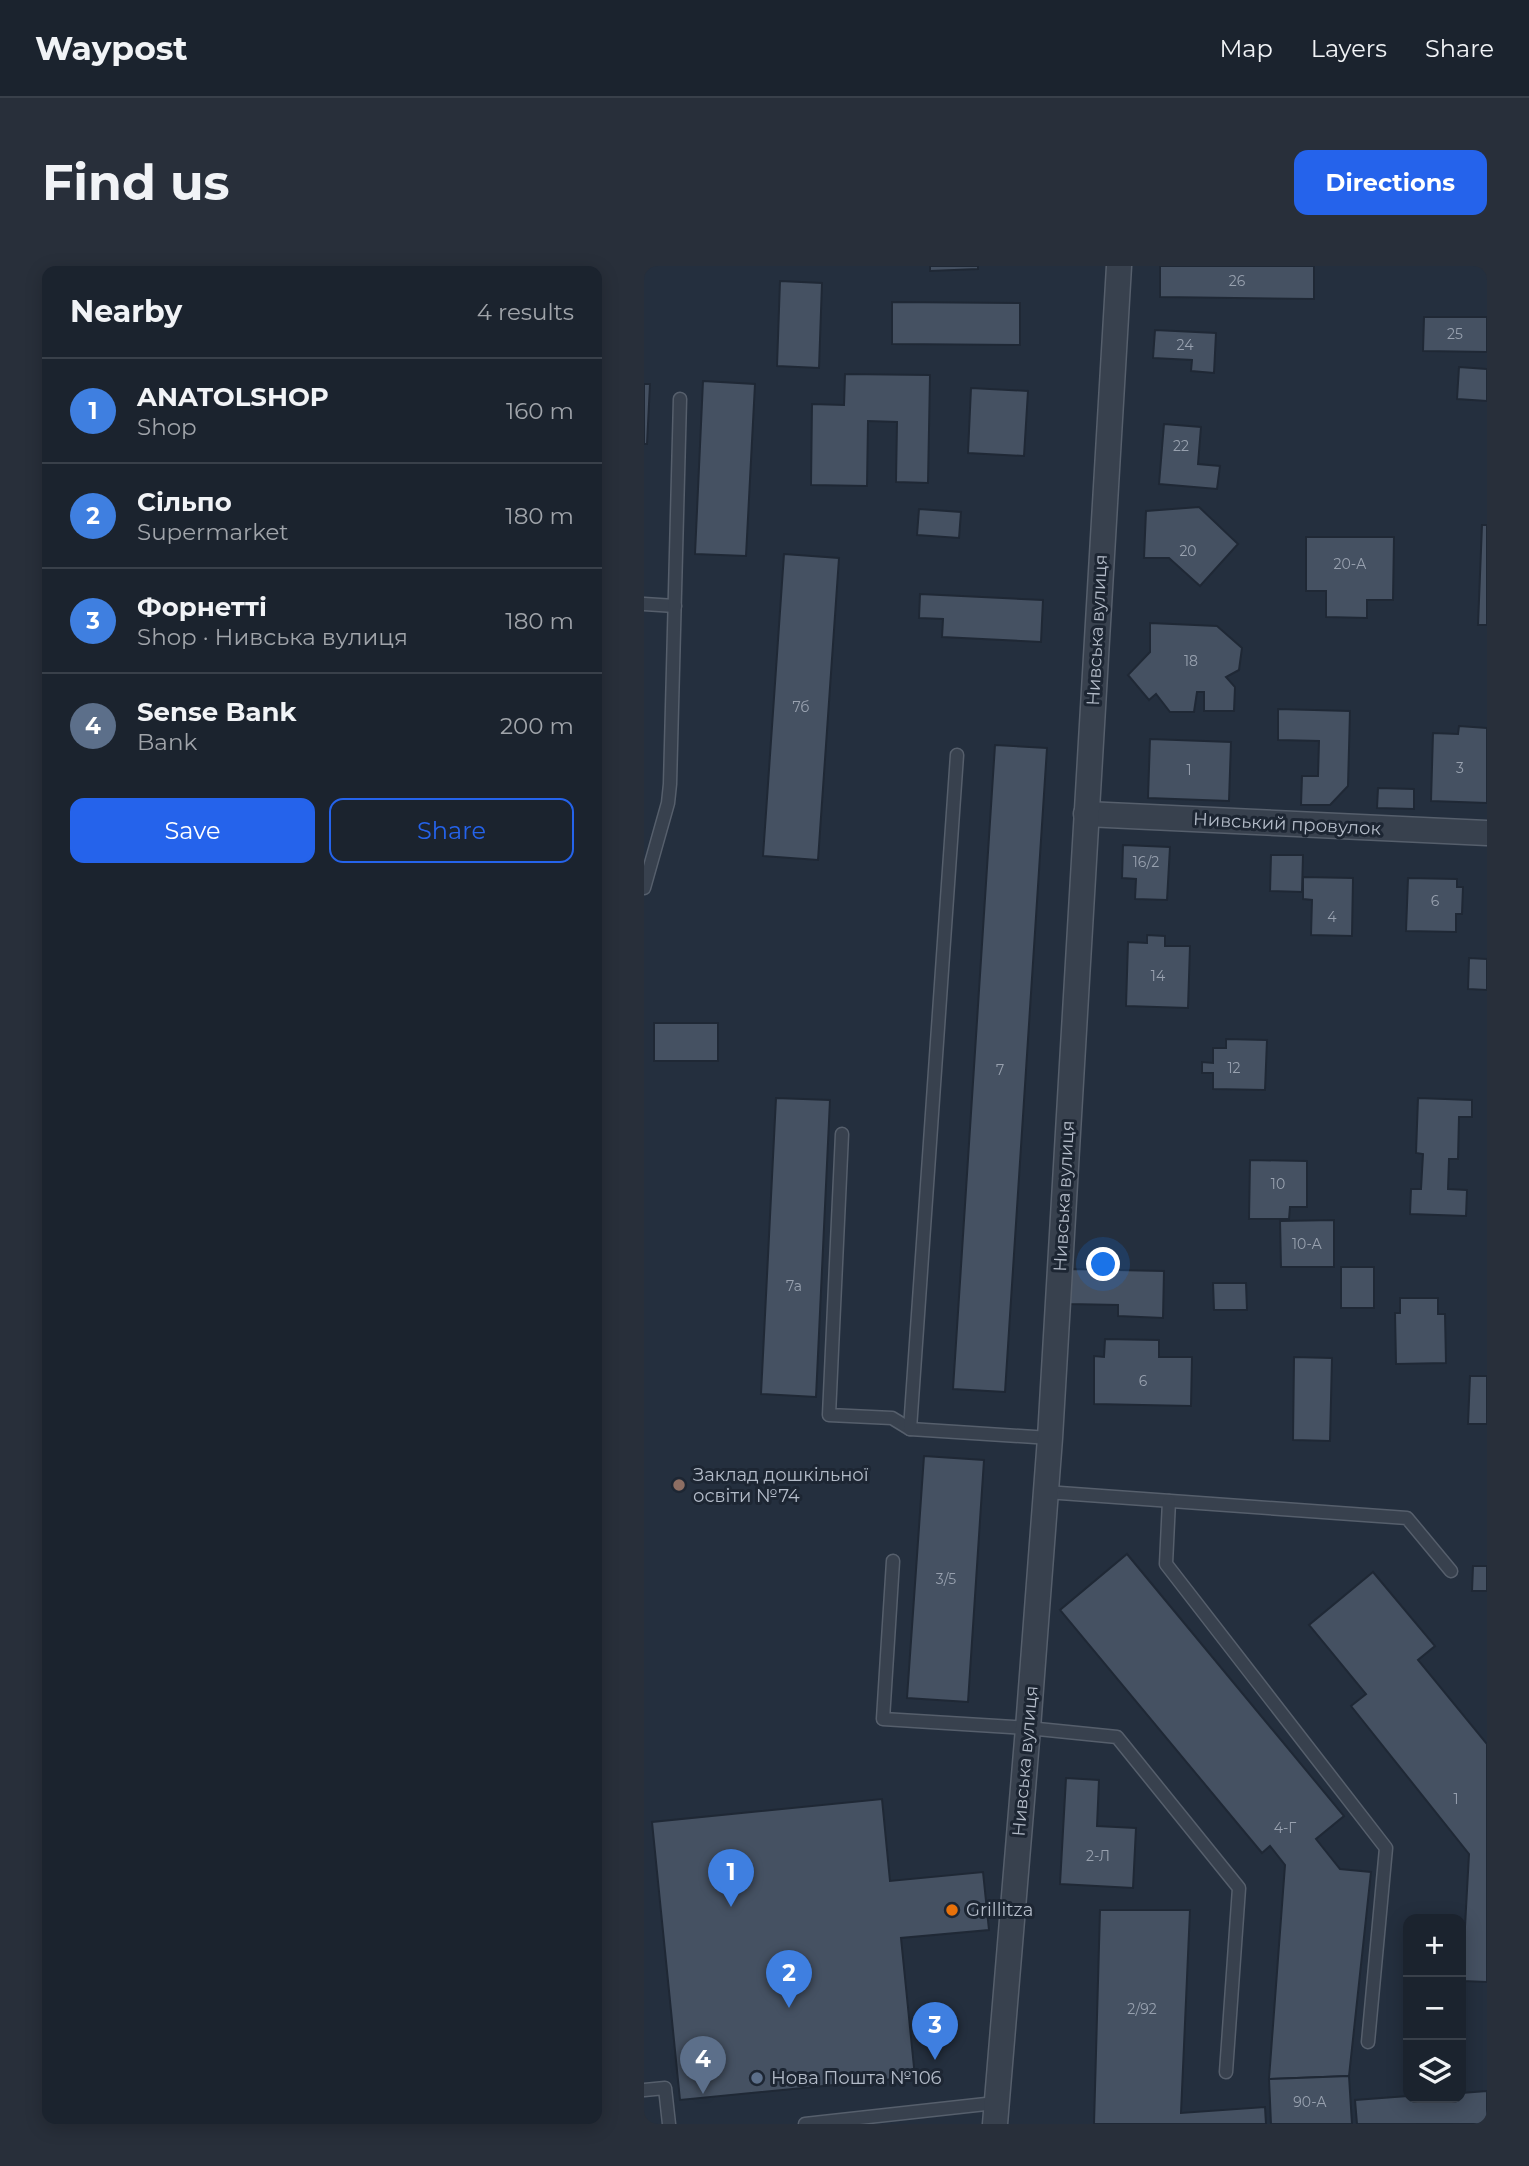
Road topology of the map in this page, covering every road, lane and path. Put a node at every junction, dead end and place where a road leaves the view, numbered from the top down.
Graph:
1 (1119, 266) edge
2 (680, 399) dead end
3 (644, 604) edge
4 (675, 606) junction
5 (957, 755) dead end
6 (1086, 814) junction
7 (1487, 834) edge
8 (644, 888) edge
9 (842, 1134) dead end
10 (910, 1429) junction
11 (1050, 1438) junction
12 (1046, 1492) junction
13 (1169, 1501) junction
14 (894, 1561) dead end
15 (1451, 1571) dead end
16 (1028, 1728) junction
17 (1368, 2042) dead end
18 (1226, 2072) dead end
19 (644, 2090) edge
20 (995, 2113) edge
21 (669, 2124) edge
22 (805, 2124) edge

1 - 6 street, Нивська вулиця
2 - 4 lane
3 - 4 lane
4 - 8 lane
5 - 10 lane
6 - 7 street, Нивський провулок
6 - 11 street, Нивська вулиця
9 - 10 lane
10 - 11 lane
11 - 12 street, Нивська вулиця
12 - 13 lane
12 - 16 street, Нивська вулиця
13 - 15 lane
13 - 17 lane
14 - 16 lane
16 - 18 lane
16 - 20 street, Нивська вулиця
19 - 21 lane
20 - 22 lane

